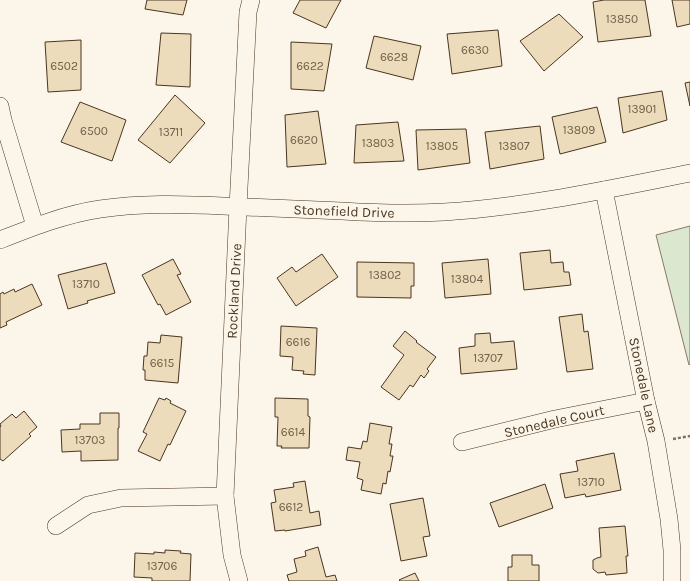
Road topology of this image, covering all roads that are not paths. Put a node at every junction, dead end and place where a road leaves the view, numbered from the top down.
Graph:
1 (251, 0) edge
2 (0, 106) edge
3 (690, 172) edge
4 (604, 190) junction
5 (238, 207) junction
6 (35, 226) junction
7 (0, 240) edge
8 (646, 401) junction
9 (462, 442) dead end
10 (225, 496) junction
11 (56, 526) dead end
12 (239, 581) edge
13 (672, 581) edge

1 - 5 street, Rockland Drive
2 - 6 street
3 - 4 street, Stonefield Drive
4 - 5 street, Stonefield Drive
4 - 8 street, Stonedale Lane
5 - 6 street, Stonefield Drive
5 - 10 street, Rockland Drive
6 - 7 street, Stonefield Drive
8 - 9 street, Stonedale Court
8 - 13 street, Stonedale Lane
10 - 11 street
10 - 12 street, Rockland Drive

